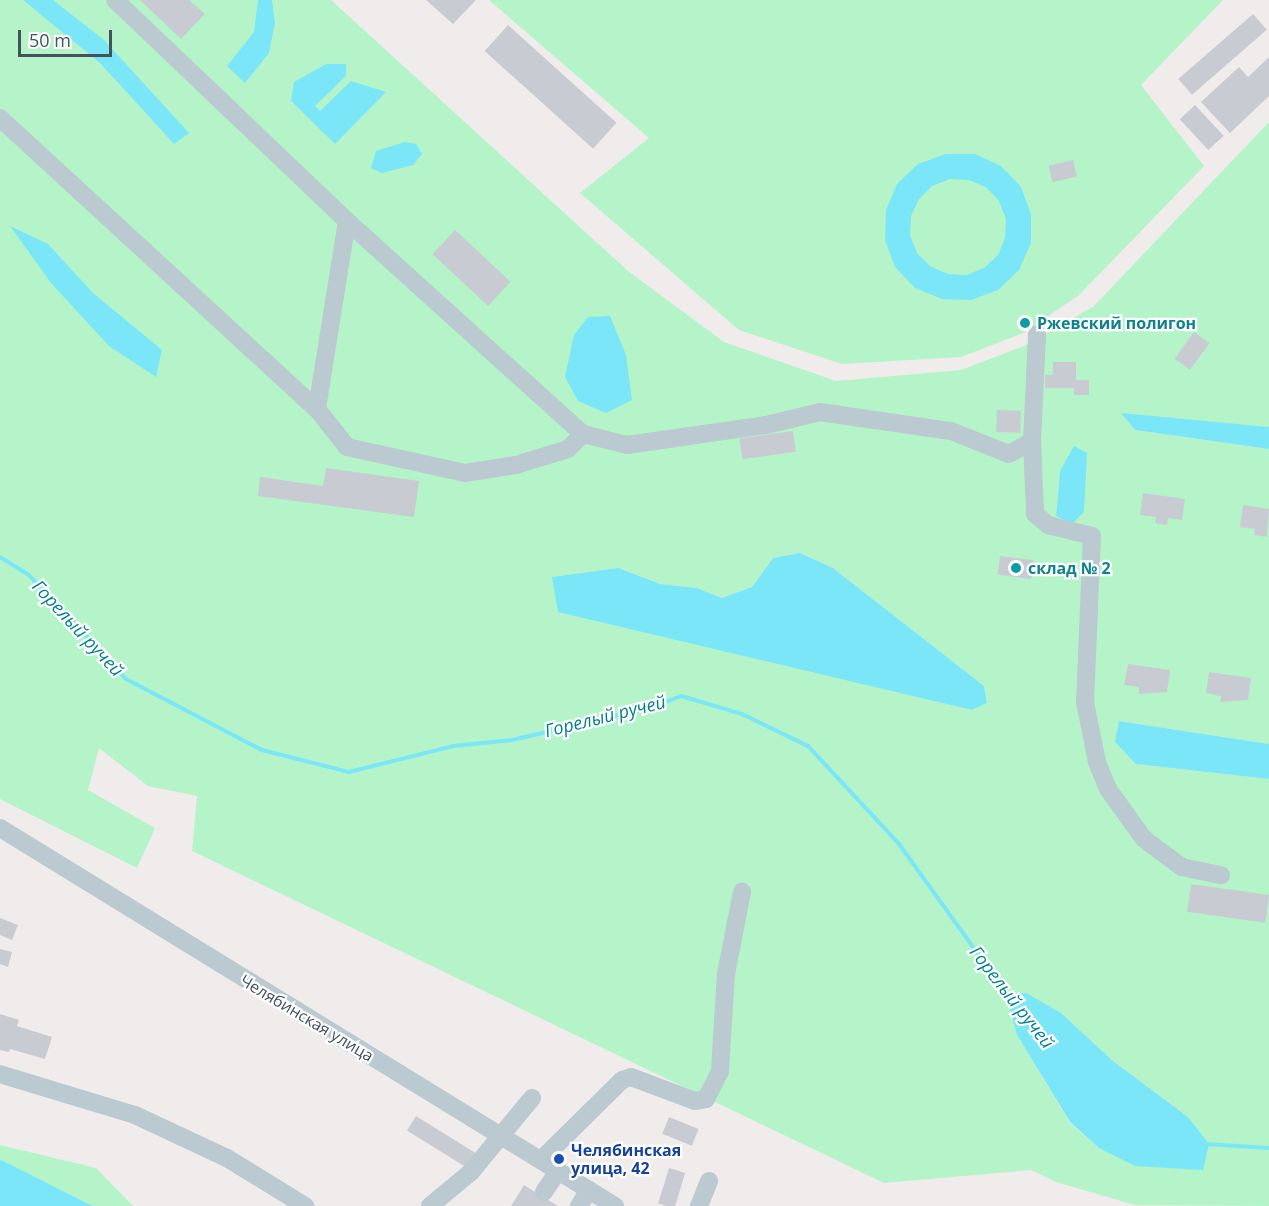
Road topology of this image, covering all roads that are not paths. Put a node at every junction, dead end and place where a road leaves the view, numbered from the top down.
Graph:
1 (115, 0) edge
2 (0, 118) edge
3 (347, 221) junction
4 (1037, 334) dead end
5 (317, 409) junction
6 (583, 435) junction
7 (1032, 441) junction
8 (0, 828) edge
9 (1221, 875) dead end
10 (742, 892) dead end
11 (0, 1074) edge
12 (532, 1098) dead end
13 (503, 1136) junction
14 (541, 1160) junction
15 (558, 1170) junction
16 (709, 1181) dead end
17 (589, 1190) junction
18 (544, 1192) dead end
19 (305, 1206) edge
20 (430, 1206) edge
21 (579, 1206) edge
22 (615, 1206) edge
23 (699, 1206) edge

1 - 3 street
2 - 5 street
3 - 5 street
3 - 6 street
4 - 7 street
5 - 6 street
6 - 7 street
7 - 9 street
8 - 13 street, Челябинская улица
10 - 14 street
11 - 19 street
12 - 13 street
13 - 14 street, Челябинская улица
13 - 20 street
14 - 15 street, Челябинская улица
15 - 17 street, Челябинская улица
15 - 18 street
16 - 23 street
17 - 21 street
17 - 22 street, Челябинская улица

